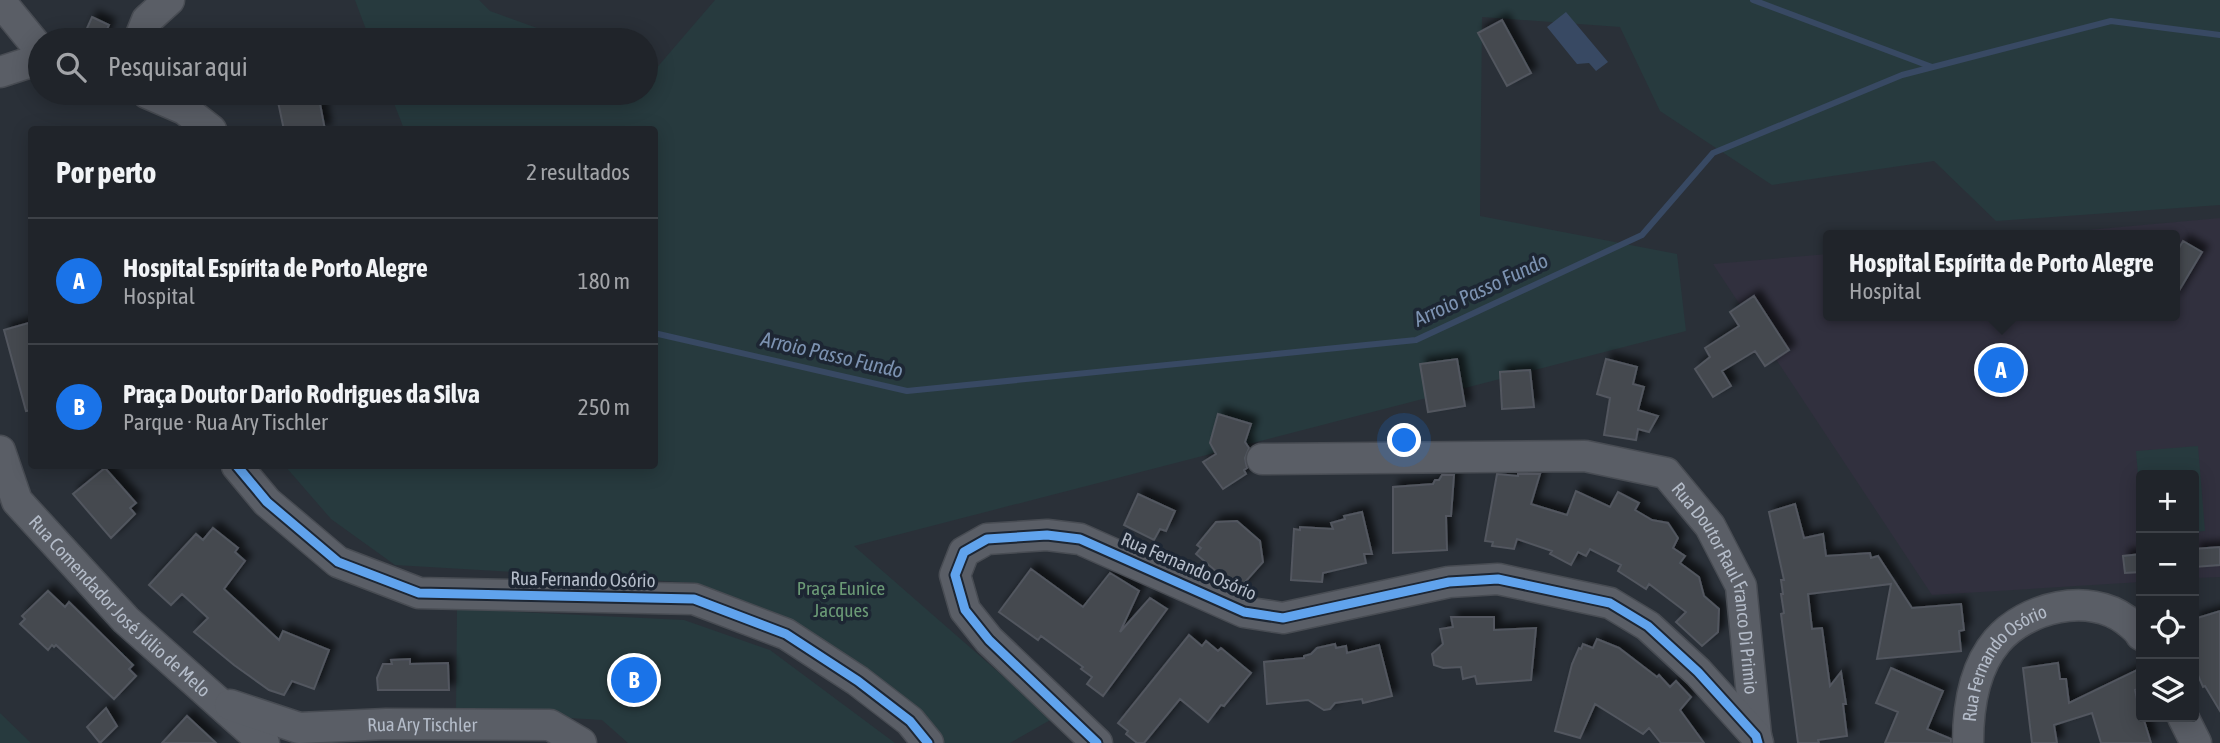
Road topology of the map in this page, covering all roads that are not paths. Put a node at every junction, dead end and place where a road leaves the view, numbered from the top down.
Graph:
1 (169, 0) edge
2 (0, 1) edge
3 (144, 28) edge
4 (28, 35) edge
5 (28, 63) edge
6 (0, 72) edge
7 (173, 105) edge
8 (206, 126) edge
9 (0, 451) edge
10 (1262, 459) dead end
11 (240, 469) edge
12 (2136, 629) edge
13 (220, 702) junction
14 (2186, 722) edge
15 (1757, 739) edge
16 (264, 743) edge
17 (581, 743) edge
18 (928, 743) edge
19 (1097, 743) edge
20 (1968, 743) edge
21 (2196, 743) edge

1 - 3 street
2 - 4 street
5 - 6 street
7 - 8 street
9 - 13 street, Rua Comendador José Júlio de Melo
10 - 15 street, Rua Doutor Raul Franco Di Primio
11 - 18 street, Rua Fernando Osório
12 - 20 street, Rua Fernando Osório
13 - 16 street, Rua Comendador José Júlio de Melo
13 - 17 street, Rua Ary Tischler
14 - 21 street
15 - 19 street, Rua Fernando Osório

